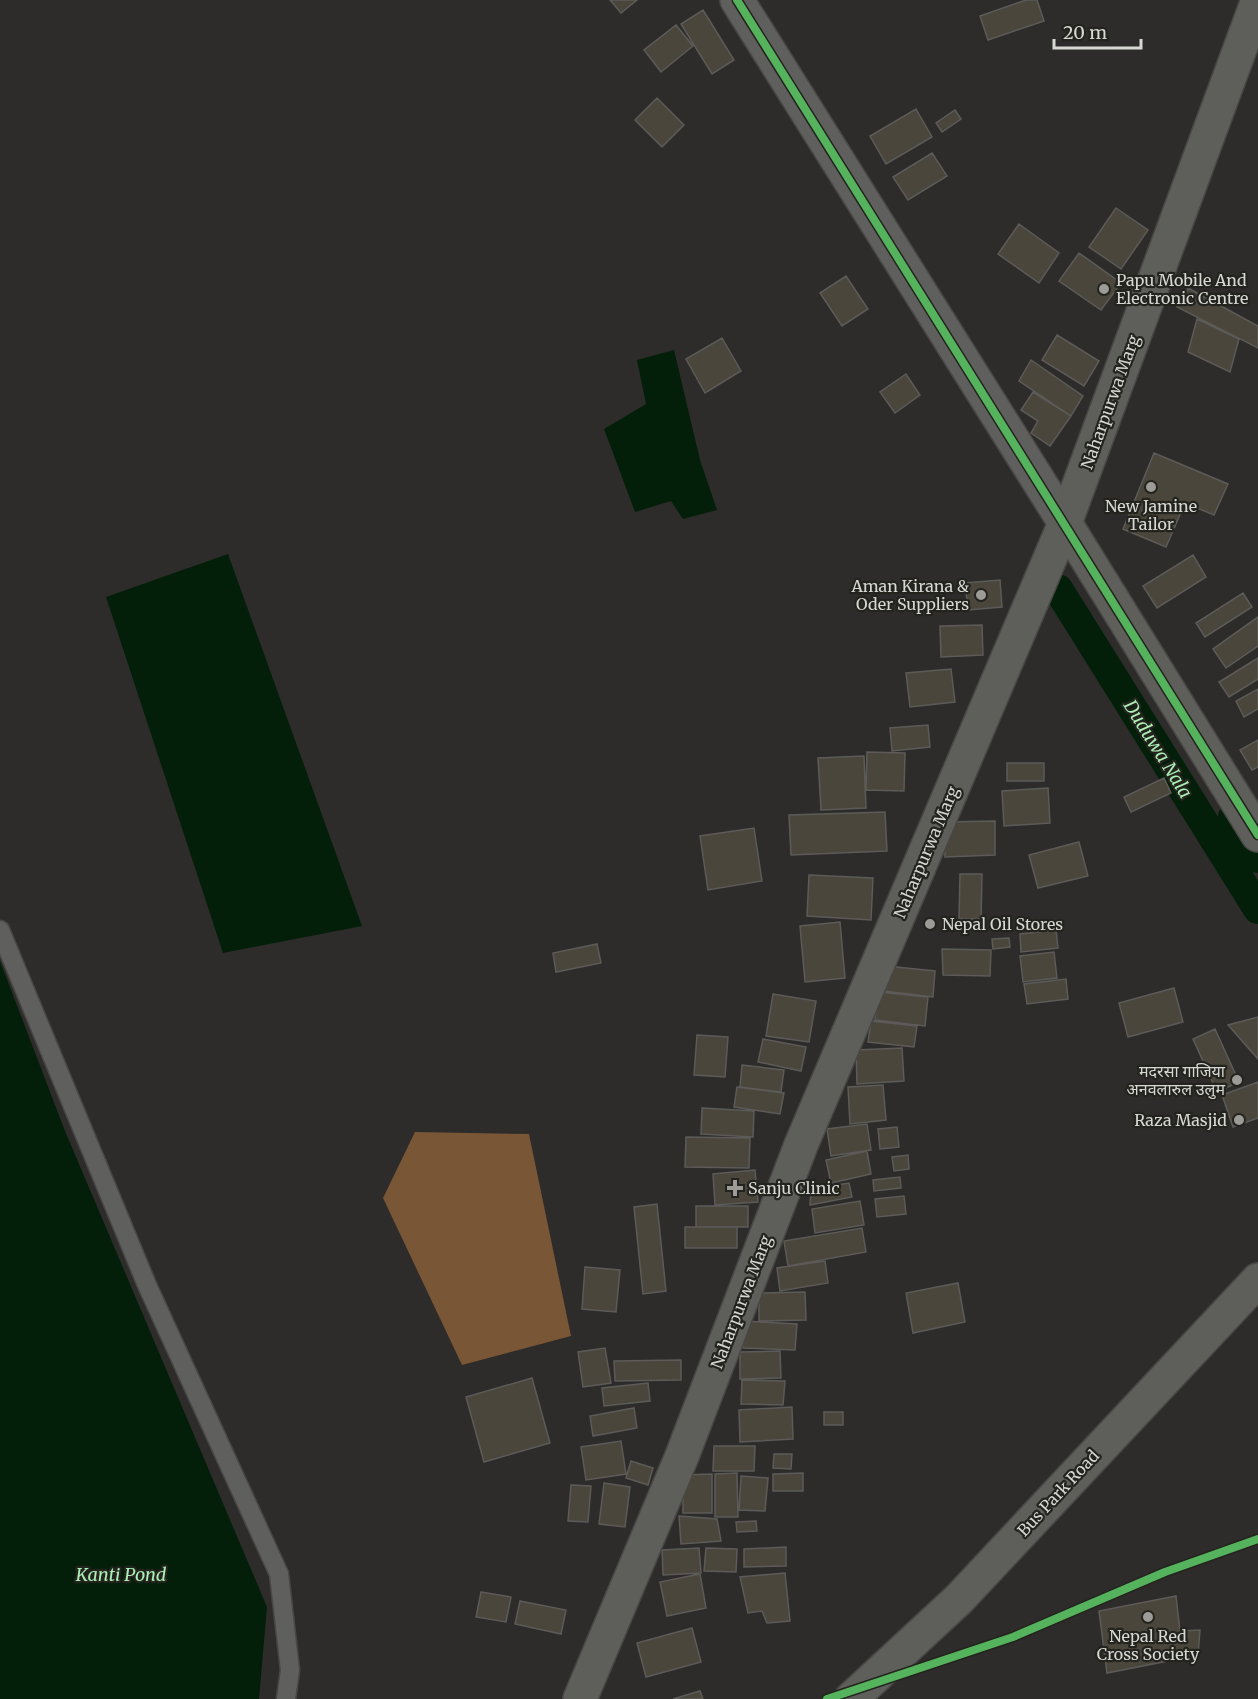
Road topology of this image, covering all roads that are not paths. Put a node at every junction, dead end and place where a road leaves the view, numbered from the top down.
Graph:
1 (738, 0) edge
2 (1258, 0) edge
3 (1065, 524) junction
4 (1258, 835) edge
5 (0, 930) edge
6 (1258, 1280) edge
7 (286, 1699) edge
8 (580, 1699) edge
9 (851, 1699) edge

1 - 3 street
2 - 3 main road, Naharpurwa Marg
3 - 4 main road
3 - 8 main road, Naharpurwa Marg
5 - 7 lane
6 - 9 main road, Bus Park Road

